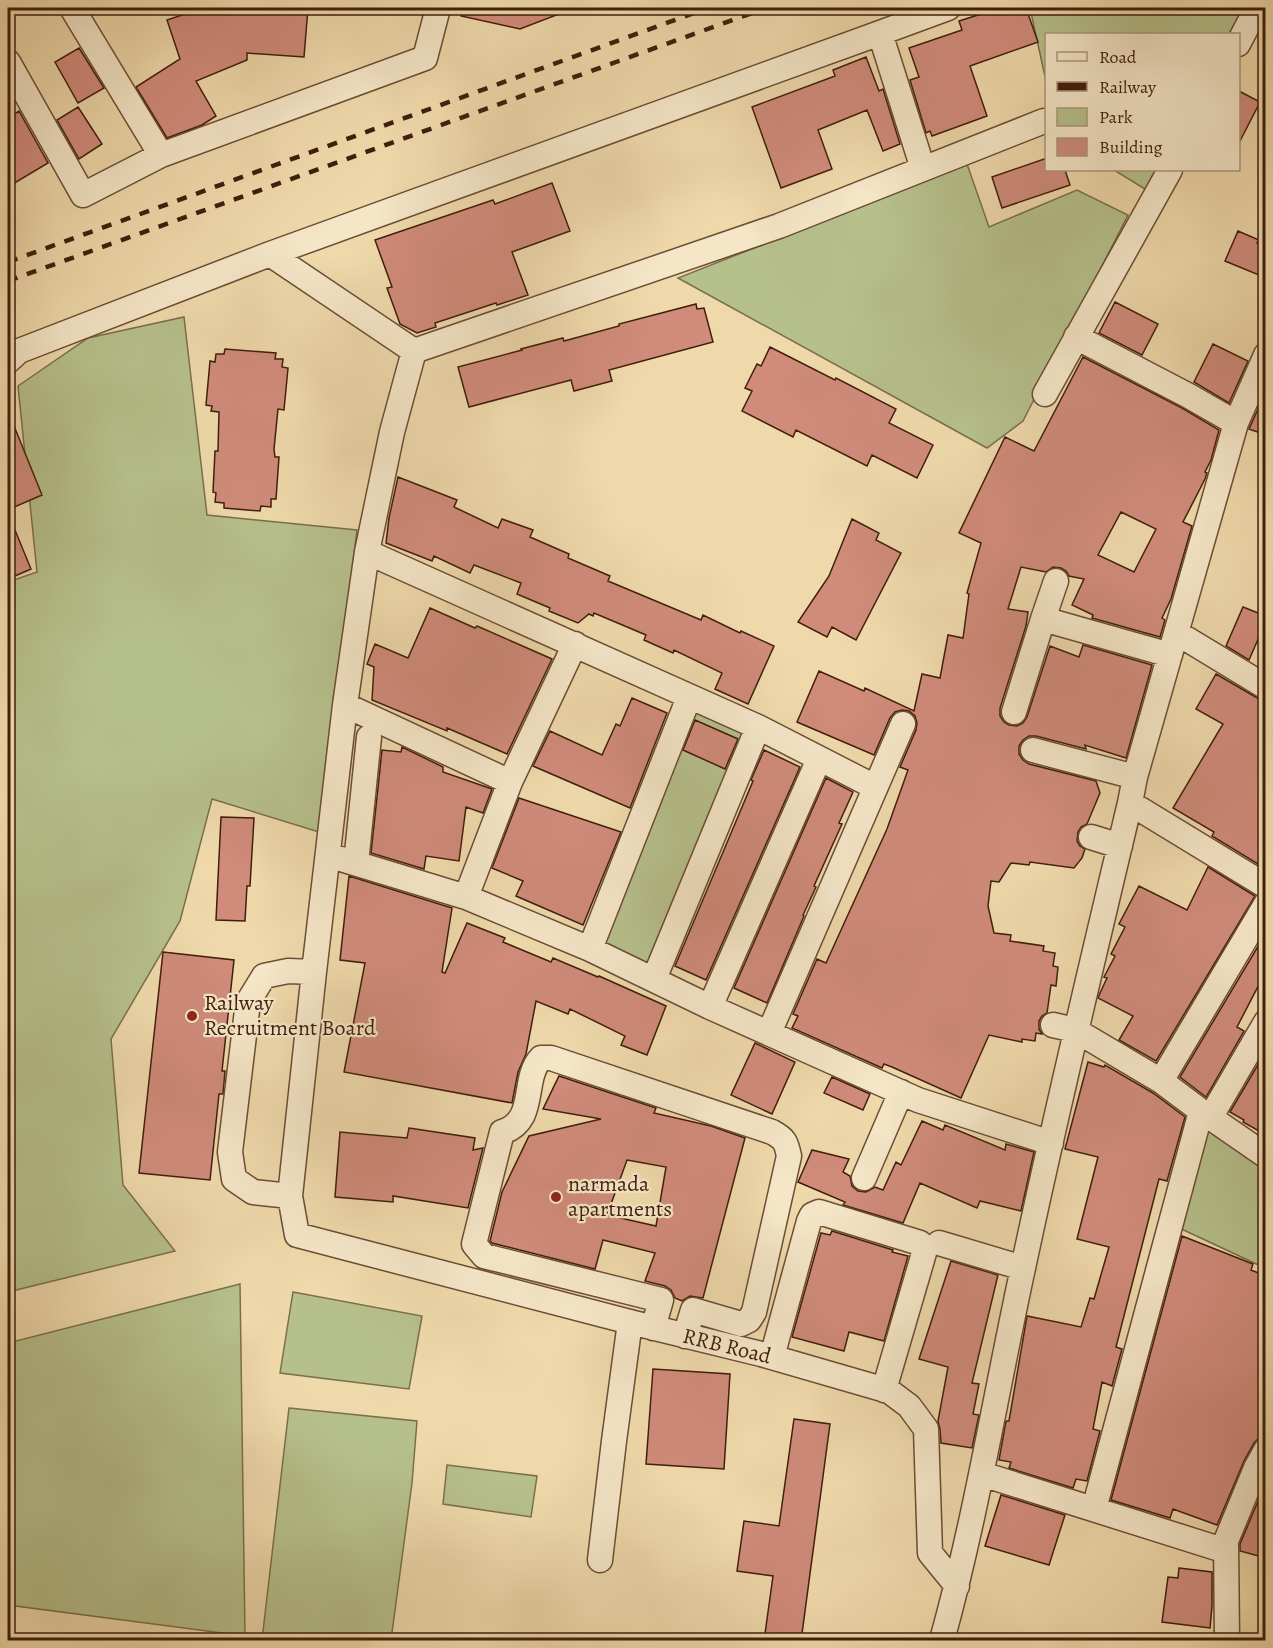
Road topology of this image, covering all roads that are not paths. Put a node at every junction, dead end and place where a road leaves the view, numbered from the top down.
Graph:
1 (72, 8) edge
2 (438, 8) edge
3 (948, 8) edge
4 (1257, 8) edge
5 (880, 33) junction
6 (1240, 42) edge
7 (8, 62) edge
8 (1044, 121) dead end
9 (161, 155) junction
10 (923, 169) junction
11 (1169, 171) edge
12 (270, 254) junction
13 (1076, 338) junction
14 (414, 351) junction
15 (1266, 355) edge
16 (8, 361) edge
17 (1046, 394) dead end
18 (1236, 423) junction
19 (367, 552) junction
20 (1056, 581) dead end
21 (1044, 619) junction
22 (575, 644) junction
23 (1173, 644) junction
24 (1266, 687) edge
25 (689, 696) junction
26 (345, 705) junction
27 (1014, 712) dead end
28 (903, 724) dead end
29 (758, 727) junction
30 (369, 737) dead end
31 (1033, 750) dead end
32 (819, 759) junction
33 (1135, 777) junction
34 (510, 783) junction
35 (876, 787) junction
36 (1130, 803) junction
37 (1091, 837) dead end
38 (1120, 846) junction
39 (328, 855) junction
40 (357, 858) junction
41 (437, 873) dead end
42 (1266, 886) edge
43 (466, 897) junction
44 (1266, 904) edge
45 (590, 949) junction
46 (314, 972) junction
47 (654, 979) junction
48 (711, 1006) junction
49 (1266, 1022) edge
50 (1064, 1027) junction
51 (769, 1033) junction
52 (1161, 1081) junction
53 (901, 1092) junction
54 (1205, 1114) junction
55 (1051, 1143) junction
56 (1266, 1156) edge
57 (864, 1178) dead end
58 (290, 1196) junction
59 (939, 1243) dead end
60 (1023, 1268) junction
61 (661, 1300) junction
62 (693, 1310) junction
63 (630, 1322) junction
64 (653, 1328) junction
65 (685, 1336) junction
66 (772, 1357) junction
67 (884, 1390) junction
68 (1266, 1450) edge
69 (982, 1474) junction
70 (1094, 1509) junction
71 (1226, 1551) junction
72 (600, 1560) dead end
73 (957, 1586) junction
74 (942, 1641) edge
75 (1227, 1641) edge

1 - 9 street
2 - 9 street
3 - 5 street
4 - 6 street
5 - 10 street
5 - 12 street
7 - 9 street
8 - 10 street
10 - 14 street
11 - 13 street
12 - 14 street
12 - 16 street
13 - 17 street
13 - 18 street
14 - 19 street
15 - 18 street
18 - 23 street
19 - 22 street
19 - 26 street
20 - 21 street
21 - 23 street
21 - 27 street
22 - 25 street
22 - 34 street
23 - 24 street
23 - 33 street
25 - 29 street
25 - 45 street
26 - 34 street
26 - 39 street
28 - 35 street
29 - 32 street
29 - 47 street
30 - 40 street
31 - 33 street
32 - 35 street
32 - 48 street
33 - 36 street
34 - 43 street
35 - 51 street
36 - 38 street
36 - 42 street
37 - 38 street
38 - 50 street
39 - 40 street
39 - 46 street
40 - 41 street
40 - 43 street
43 - 45 street
44 - 52 street
45 - 47 street
46 - 58 street
46 - 58 street
47 - 48 street
48 - 51 street
49 - 54 street
50 - 52 street
50 - 55 street
51 - 53 street
52 - 54 street
53 - 55 street
53 - 57 street
54 - 56 street
54 - 70 street
55 - 60 street
58 - 63 street, RRB Road
59 - 60 street
60 - 69 street
61 - 62 street
61 - 62 street
61 - 64 street
62 - 65 street
63 - 64 street, RRB Road
63 - 72 street
64 - 65 street, RRB Road
65 - 66 street, RRB Road
66 - 67 street, RRB Road
66 - 67 street
67 - 73 street, RRB Road
68 - 71 street
69 - 70 street
69 - 73 street
70 - 71 street
71 - 75 street
73 - 74 street

